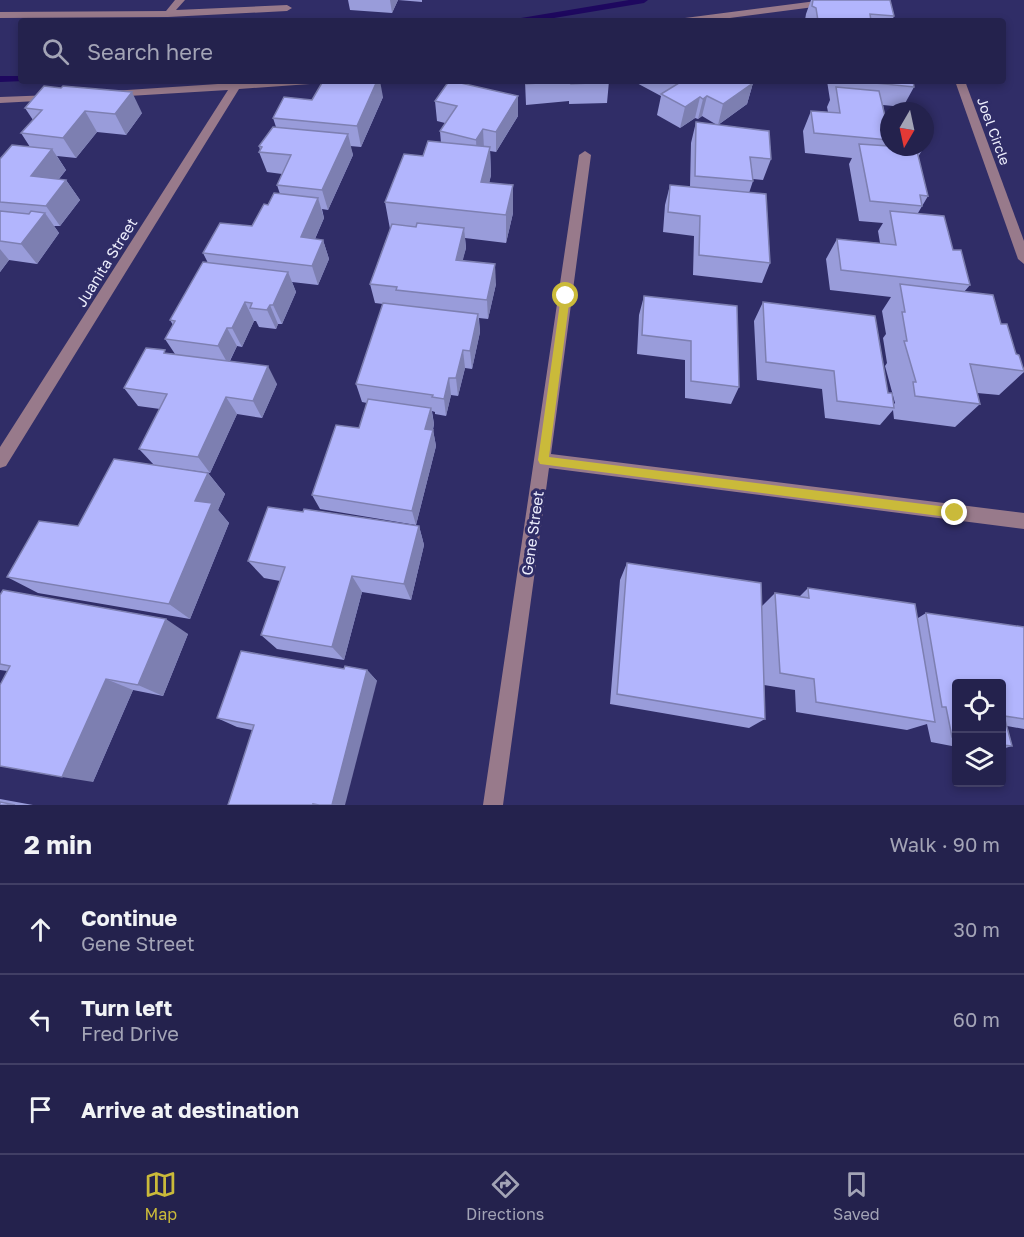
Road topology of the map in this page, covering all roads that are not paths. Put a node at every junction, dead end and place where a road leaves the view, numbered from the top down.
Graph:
1 (180, 0) edge
2 (846, 0) edge
3 (289, 4) edge
4 (168, 14) junction
5 (0, 15) edge
6 (280, 18) edge
7 (708, 18) edge
8 (238, 84) edge
9 (961, 84) edge
10 (98, 95) edge
11 (65, 97) edge
12 (0, 100) edge
13 (585, 155) dead end
14 (1024, 259) edge
15 (543, 460) junction
16 (0, 461) edge
17 (1024, 521) edge
18 (493, 805) edge

1 - 4 street
2 - 7 street
3 - 4 street
3 - 6 street
4 - 5 street
8 - 10 street
8 - 16 street, Juanita Street
9 - 14 street, Joel Circle
11 - 12 street
13 - 15 street, Gene Street
15 - 17 street
15 - 18 street, Gene Street

